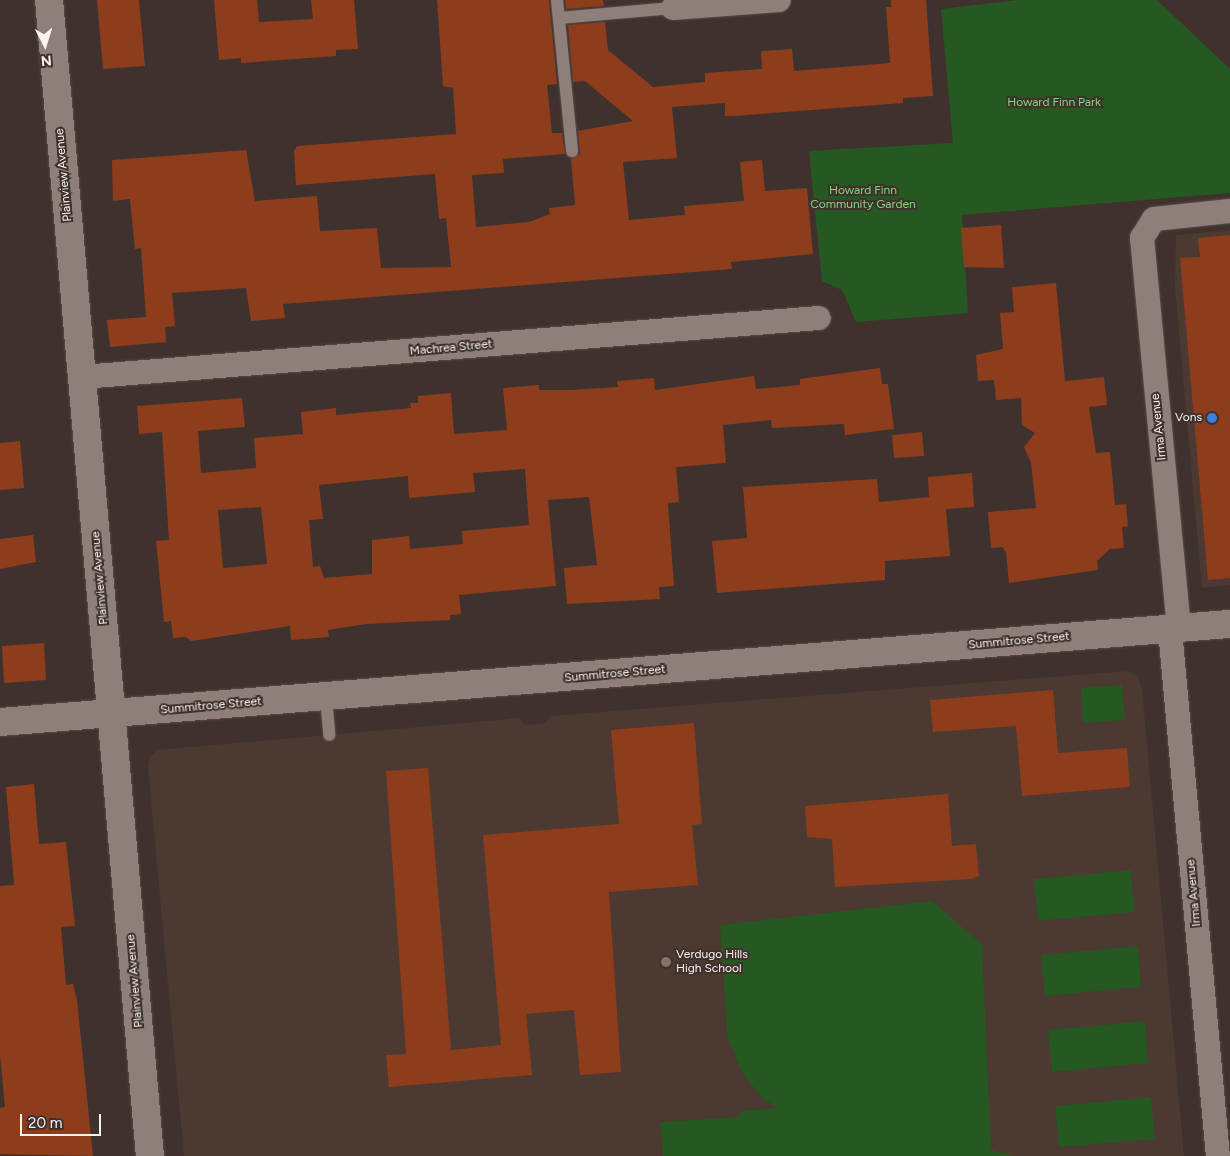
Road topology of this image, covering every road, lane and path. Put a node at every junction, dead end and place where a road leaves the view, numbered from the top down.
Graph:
1 (49, 0) edge
2 (557, 0) edge
3 (779, 0) edge
4 (673, 8) joint
5 (559, 18) junction
6 (572, 151) dead end
7 (1230, 211) edge
8 (819, 318) dead end
9 (82, 378) junction
10 (1230, 624) edge
11 (1174, 629) junction
12 (326, 697) junction
13 (112, 714) junction
14 (0, 722) edge
15 (329, 735) dead end
16 (150, 1156) edge
17 (1218, 1156) edge

1 - 9 street, Plainview Avenue
2 - 5 lane
3 - 4 street
4 - 5 lane
5 - 6 lane
7 - 11 street, Irma Avenue
8 - 9 street, Machrea Street
9 - 13 street, Plainview Avenue
10 - 11 street, Summitrose Street
11 - 12 street, Summitrose Street
11 - 17 street, Irma Avenue
12 - 13 street, Summitrose Street
12 - 15 lane
13 - 14 street, Summitrose Street
13 - 16 street, Plainview Avenue

